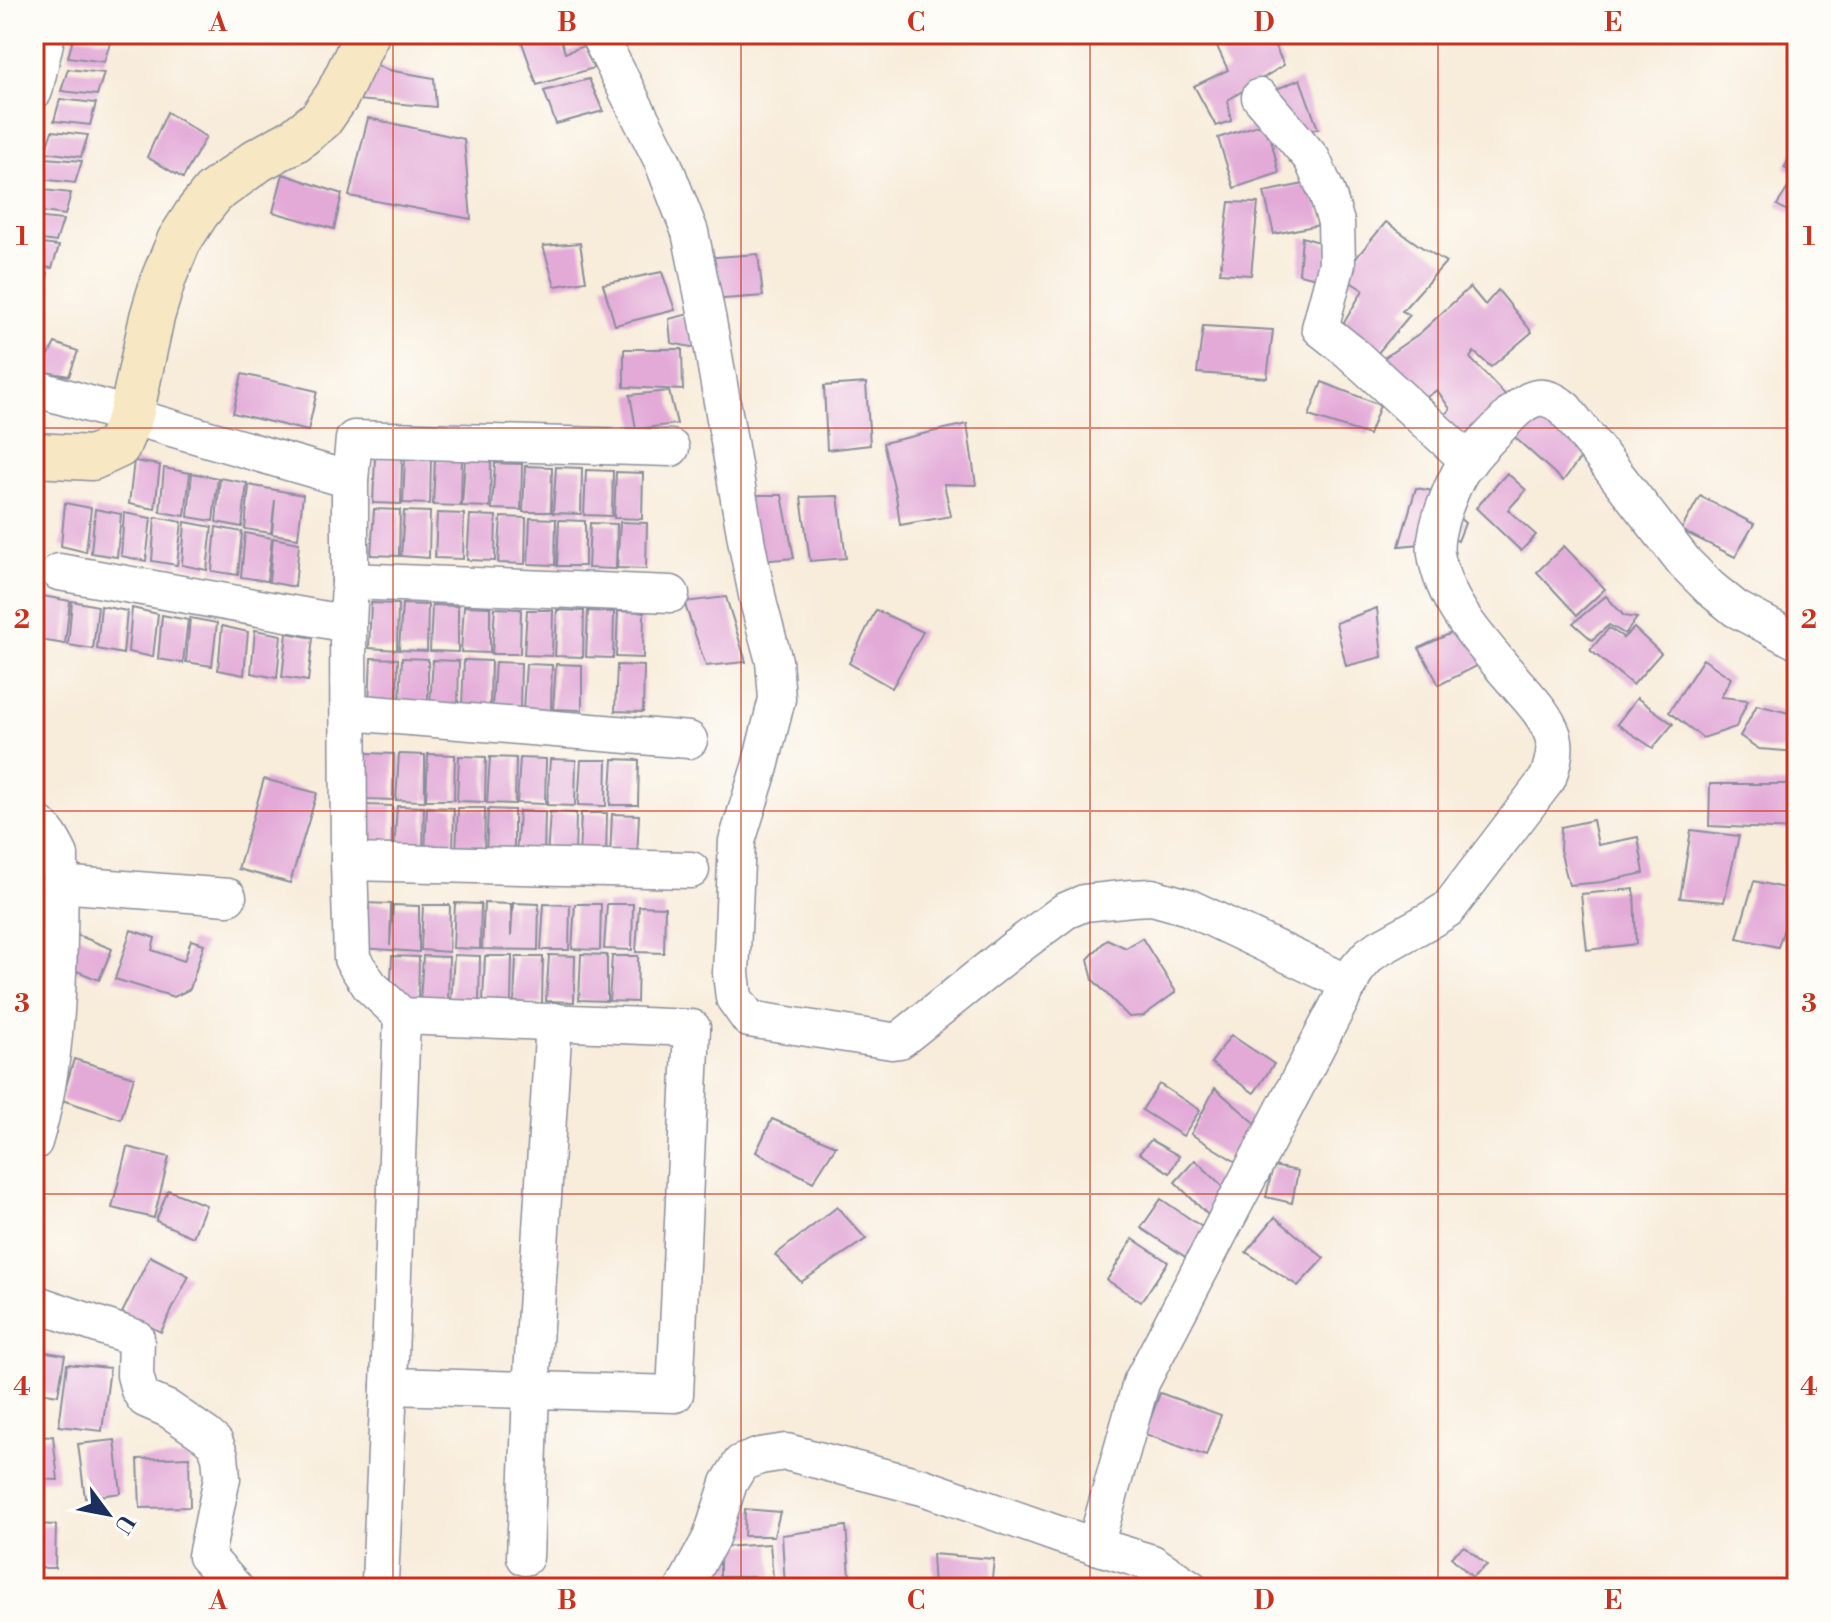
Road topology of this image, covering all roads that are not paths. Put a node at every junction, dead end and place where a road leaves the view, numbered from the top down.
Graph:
1 (47, 34) edge
2 (367, 34) edge
3 (598, 34) edge
4 (34, 91) edge
5 (1260, 97) dead end
6 (34, 388) edge
7 (131, 415) junction
8 (671, 448) dead end
9 (34, 455) edge
10 (1469, 461) junction
11 (350, 480) junction
12 (59, 572) dead end
13 (350, 581) junction
14 (671, 594) dead end
15 (348, 624) junction
16 (1797, 641) edge
17 (349, 712) junction
18 (689, 740) dead end
19 (34, 821) edge
20 (349, 862) junction
21 (691, 870) dead end
22 (59, 884) junction
23 (228, 897) dead end
24 (1350, 984) junction
25 (402, 1016) junction
26 (554, 1021) junction
27 (34, 1142) edge
28 (34, 1303) edge
29 (389, 1386) junction
30 (531, 1390) junction
31 (1095, 1546) junction
32 (525, 1557) dead end
33 (380, 1581) dead end
34 (235, 1588) edge
35 (684, 1588) edge
36 (1190, 1588) edge

1 - 4 street
2 - 7 street
3 - 24 street
5 - 10 street
6 - 7 street
7 - 9 street
7 - 11 street
8 - 11 street
10 - 16 street
10 - 24 street
11 - 13 street
12 - 15 street
13 - 14 street
13 - 15 street
15 - 17 street
17 - 18 street
17 - 20 street
19 - 22 street
20 - 21 street
20 - 25 street
22 - 23 street
22 - 27 street
24 - 31 street
25 - 26 street
25 - 29 street
26 - 30 street
26 - 30 street
28 - 34 street
29 - 30 street
29 - 33 street
30 - 32 street
31 - 35 street
31 - 36 street

